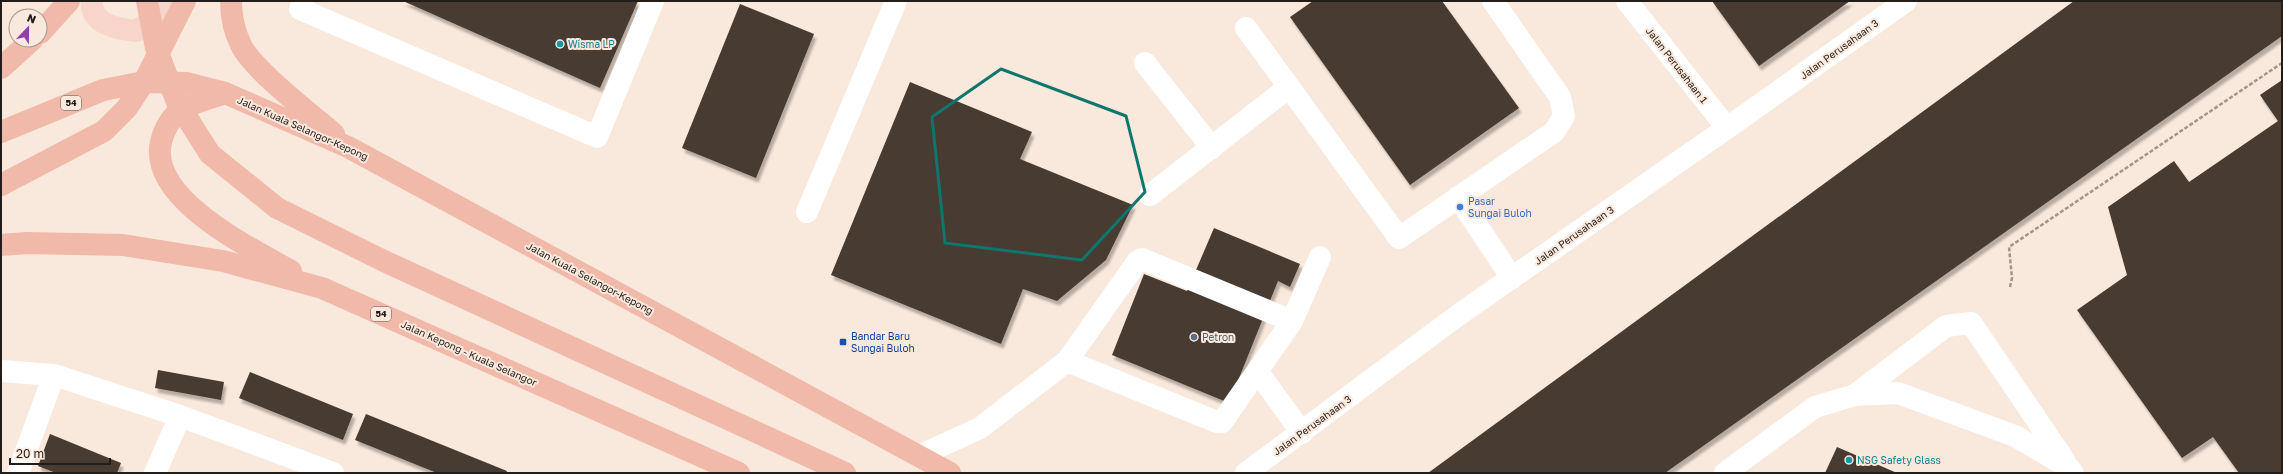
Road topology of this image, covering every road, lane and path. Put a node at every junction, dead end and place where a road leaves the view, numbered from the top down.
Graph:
1 (69, 1) edge
2 (92, 1) edge
3 (147, 1) edge
4 (174, 1) edge
5 (185, 1) edge
6 (231, 1) edge
7 (303, 1) edge
8 (653, 1) edge
9 (896, 1) edge
10 (1493, 1) edge
11 (1627, 1) edge
12 (1906, 1) edge
13 (48, 23) edge
14 (1246, 28) dead end
15 (23, 48) edge
16 (1146, 63) dead end
17 (2282, 63) edge
18 (1, 68) edge
19 (144, 82) junction
20 (1289, 88) junction
21 (225, 93) junction
22 (1727, 128) junction
23 (1, 132) edge
24 (348, 147) junction
25 (1212, 148) junction
26 (1, 185) edge
27 (1150, 195) dead end
28 (1458, 197) junction
29 (807, 212) dead end
30 (1, 245) edge
31 (1320, 257) dead end
32 (1512, 278) junction
33 (2010, 287) dead end
34 (322, 288) junction
35 (1292, 321) junction
36 (1067, 361) junction
37 (1, 371) edge
38 (1258, 372) junction
39 (54, 375) junction
40 (1855, 395) junction
41 (180, 416) junction
42 (1302, 433) junction
43 (919, 456) junction
44 (2071, 470) edge
45 (18, 473) edge
46 (154, 473) edge
47 (332, 473) edge
48 (739, 473) edge
49 (845, 473) edge
50 (950, 473) edge
51 (1246, 473) edge
52 (1726, 473) edge

1 - 13 highway
2 - 4 main road
3 - 49 highway
5 - 19 highway
6 - 24 highway
7 - 8 street
9 - 29 street
10 - 28 street
11 - 22 street, Jalan Perusahaan 1
12 - 22 street, Jalan Perusahaan 3
14 - 20 street
15 - 18 highway
16 - 25 street
17 - 33 path
19 - 21 highway, 54
19 - 23 highway, 54
19 - 26 highway
20 - 25 street
20 - 28 street
21 - 24 highway, Jalan Kuala Selangor-Kepong / 54
21 - 34 highway
22 - 32 street, Jalan Perusahaan 3
24 - 43 highway, Jalan Kuala Selangor-Kepong / 54
25 - 27 street
28 - 32 street
30 - 34 highway, Jalan Kepong - Kuala Selangor / 54
31 - 35 street
32 - 42 street, Jalan Perusahaan 3
34 - 48 highway, Jalan Kepong - Kuala Selangor / 54
35 - 36 street
35 - 38 street
36 - 38 street
36 - 43 street
37 - 39 street
38 - 42 street
39 - 41 street
39 - 45 street
40 - 44 street
40 - 44 street
40 - 52 street
41 - 46 street
41 - 47 street
42 - 51 street, Jalan Perusahaan 3
43 - 50 highway, Jalan Kuala Selangor-Kepong / 54

